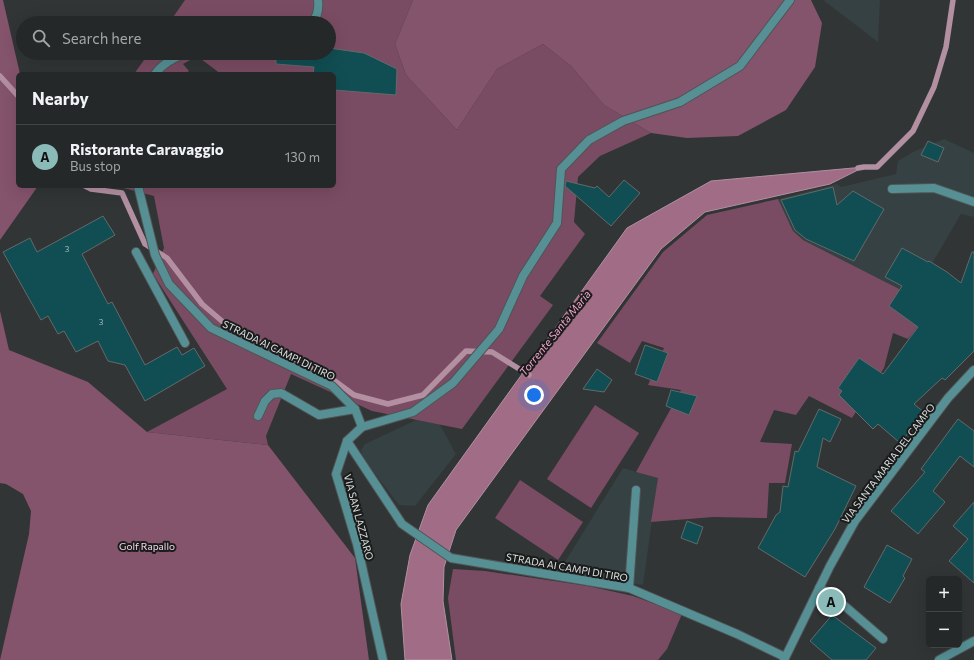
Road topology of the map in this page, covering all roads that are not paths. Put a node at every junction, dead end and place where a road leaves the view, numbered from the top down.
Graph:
1 (318, 0) edge
2 (790, 0) edge
3 (315, 16) edge
4 (171, 60) edge
5 (156, 72) edge
6 (138, 188) edge
7 (892, 189) dead end
8 (974, 202) edge
9 (136, 252) dead end
10 (185, 343) dead end
11 (974, 370) edge
12 (356, 409) junction
13 (258, 416) dead end
14 (362, 427) junction
15 (347, 441) junction
16 (636, 490) dead end
17 (629, 588) junction
18 (819, 588) junction
19 (884, 639) dead end
20 (974, 641) edge
21 (784, 658) edge
22 (383, 660) edge
23 (939, 660) edge

1 - 3 street
2 - 14 street, VIA SAN LAZZARO
4 - 5 street
6 - 12 street, STRADA AI CAMPI DI TIRO
7 - 8 street
9 - 10 street
11 - 18 street, VIA SANTA MARIA DEL CAMPO
12 - 13 street
12 - 14 street, STRADA AI CAMPI DI TIRO
14 - 15 street, VIA SAN LAZZARO
15 - 17 street, STRADA AI CAMPI DI TIRO
15 - 22 street, VIA SAN LAZZARO
16 - 17 street
17 - 21 street, STRADA AI CAMPI DI TIRO
18 - 19 street
18 - 21 street, VIA SANTA MARIA DEL CAMPO
20 - 23 street

